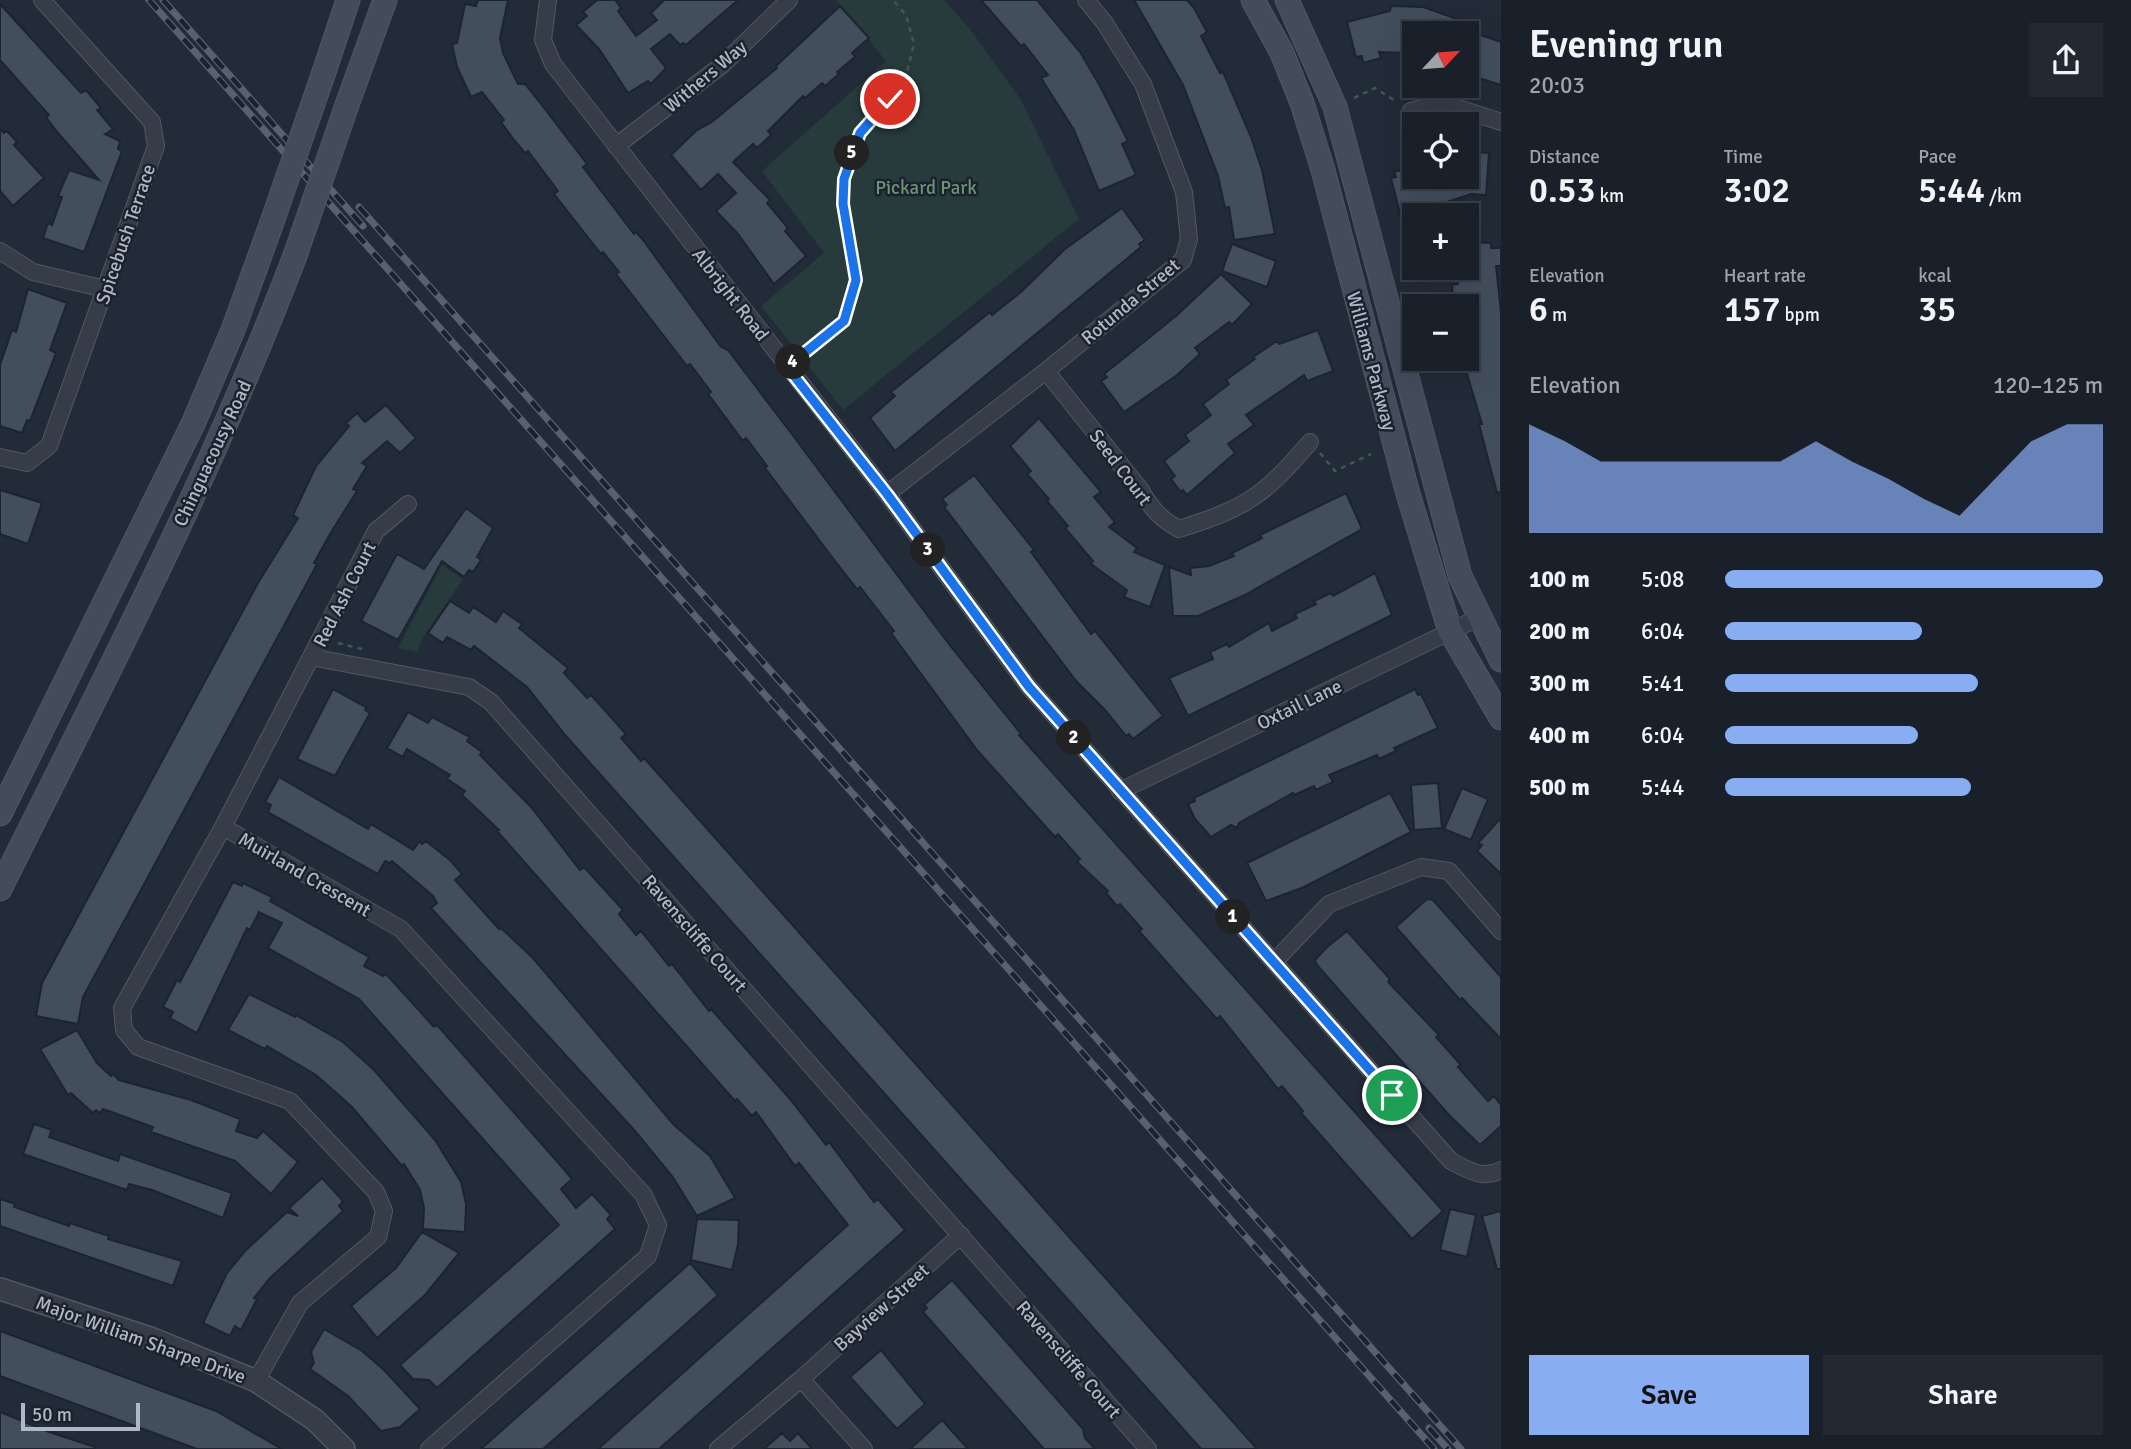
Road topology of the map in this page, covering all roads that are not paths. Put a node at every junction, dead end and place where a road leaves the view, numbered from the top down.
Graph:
1 (42, 0) edge
2 (348, 0) edge
3 (385, 0) edge
4 (548, 0) edge
5 (789, 0) edge
6 (1086, 0) edge
7 (1253, 0) edge
8 (1287, 0) edge
9 (1412, 111) road end
10 (1501, 122) edge
11 (617, 146) junction
12 (0, 251) edge
13 (105, 289) junction
14 (1046, 371) junction
15 (1310, 442) road end
16 (0, 457) edge
17 (887, 494) junction
18 (408, 504) dead end
19 (1478, 618) junction
20 (1450, 631) junction
21 (311, 657) junction
22 (1501, 660) edge
23 (1501, 718) edge
24 (1120, 791) junction
25 (0, 814) edge
26 (222, 827) junction
27 (0, 890) edge
28 (1501, 931) edge
29 (1274, 962) junction
30 (1501, 1170) edge
31 (961, 1235) junction
32 (0, 1289) edge
33 (801, 1379) junction
34 (256, 1381) junction
35 (344, 1449) edge
36 (429, 1449) edge
37 (718, 1449) edge
38 (864, 1449) edge
39 (1147, 1449) edge

1 - 13 street, Spicebush Terrace
2 - 25 main road, Chinguacousy Road, bridge
3 - 27 main road, Chinguacousy Road, bridge
4 - 11 street, Albright Road
5 - 11 street, Withers Way
6 - 14 street, Rotunda Street
7 - 20 main road, Williams Parkway
8 - 19 main road, Williams Parkway
9 - 10 street
11 - 17 street, Albright Road
12 - 13 street
13 - 16 street, Spicebush Terrace
14 - 15 street, Seed Court
14 - 17 street, Rotunda Street
17 - 24 street, Albright Road
18 - 21 street, Red Ash Court
19 - 20 street, Oxtail Lane
19 - 22 main road, Williams Parkway
20 - 23 main road, Williams Parkway
20 - 24 street, Oxtail Lane
21 - 26 street
21 - 31 street, Ravenscliffe Court
24 - 29 street, Albright Road
26 - 34 street, Muirland Crescent
26 - 36 street, Muirland Crescent
28 - 29 street
29 - 30 street, Albright Road
31 - 33 street, Bayview Street
31 - 39 street, Ravenscliffe Court
32 - 34 street, Major William Sharpe Drive
33 - 37 street, Bayview Street
33 - 38 street
34 - 35 street, Major William Sharpe Drive

